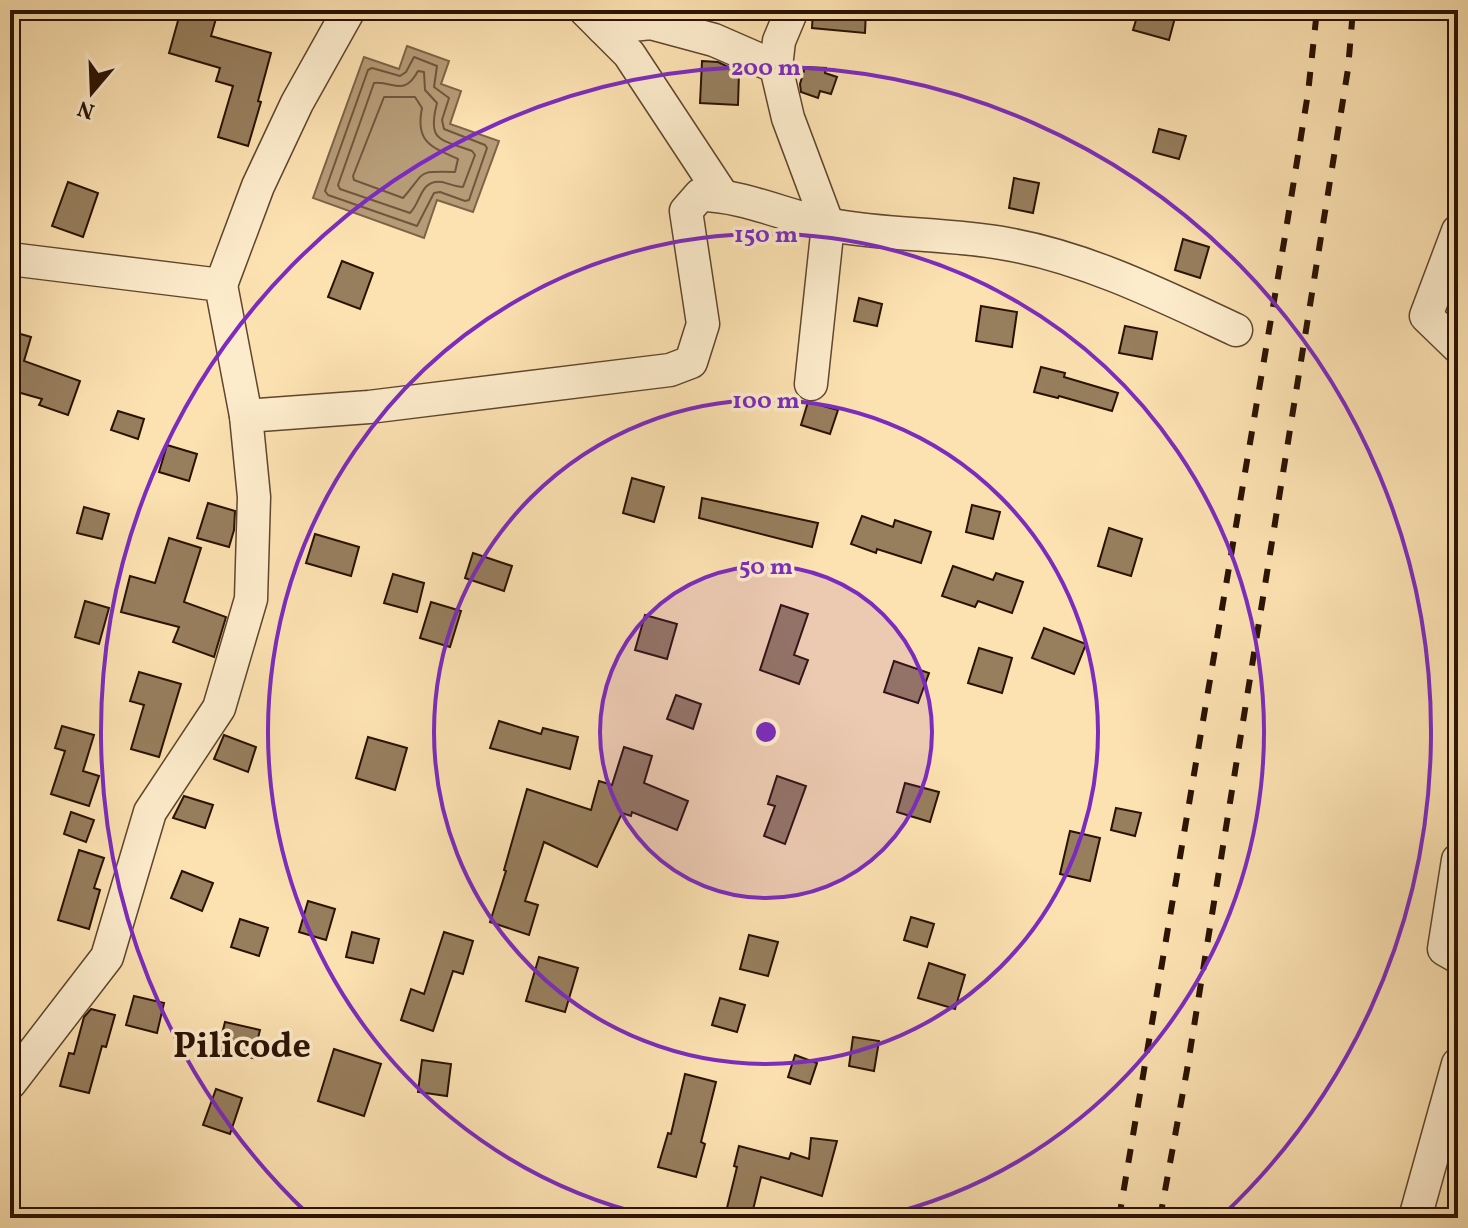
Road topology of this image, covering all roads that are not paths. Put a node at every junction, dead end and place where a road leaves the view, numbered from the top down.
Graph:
1 (349, 10) edge
2 (792, 10) edge
3 (594, 19) edge
4 (776, 67) junction
5 (722, 195) junction
6 (828, 225) junction
7 (1458, 231) edge
8 (10, 259) edge
9 (221, 285) junction
10 (1236, 330) dead end
11 (1458, 347) edge
12 (811, 384) dead end
13 (246, 416) junction
14 (1458, 860) edge
15 (1458, 957) edge
16 (1455, 1082) edge
17 (10, 1083) edge
18 (1415, 1218) edge

1 - 9 street
2 - 4 street
3 - 4 street
3 - 5 street
4 - 6 street
5 - 6 street
5 - 13 street
6 - 10 street
6 - 12 street
7 - 11 street
8 - 9 street
9 - 13 street
13 - 17 street
14 - 15 street
16 - 18 street

